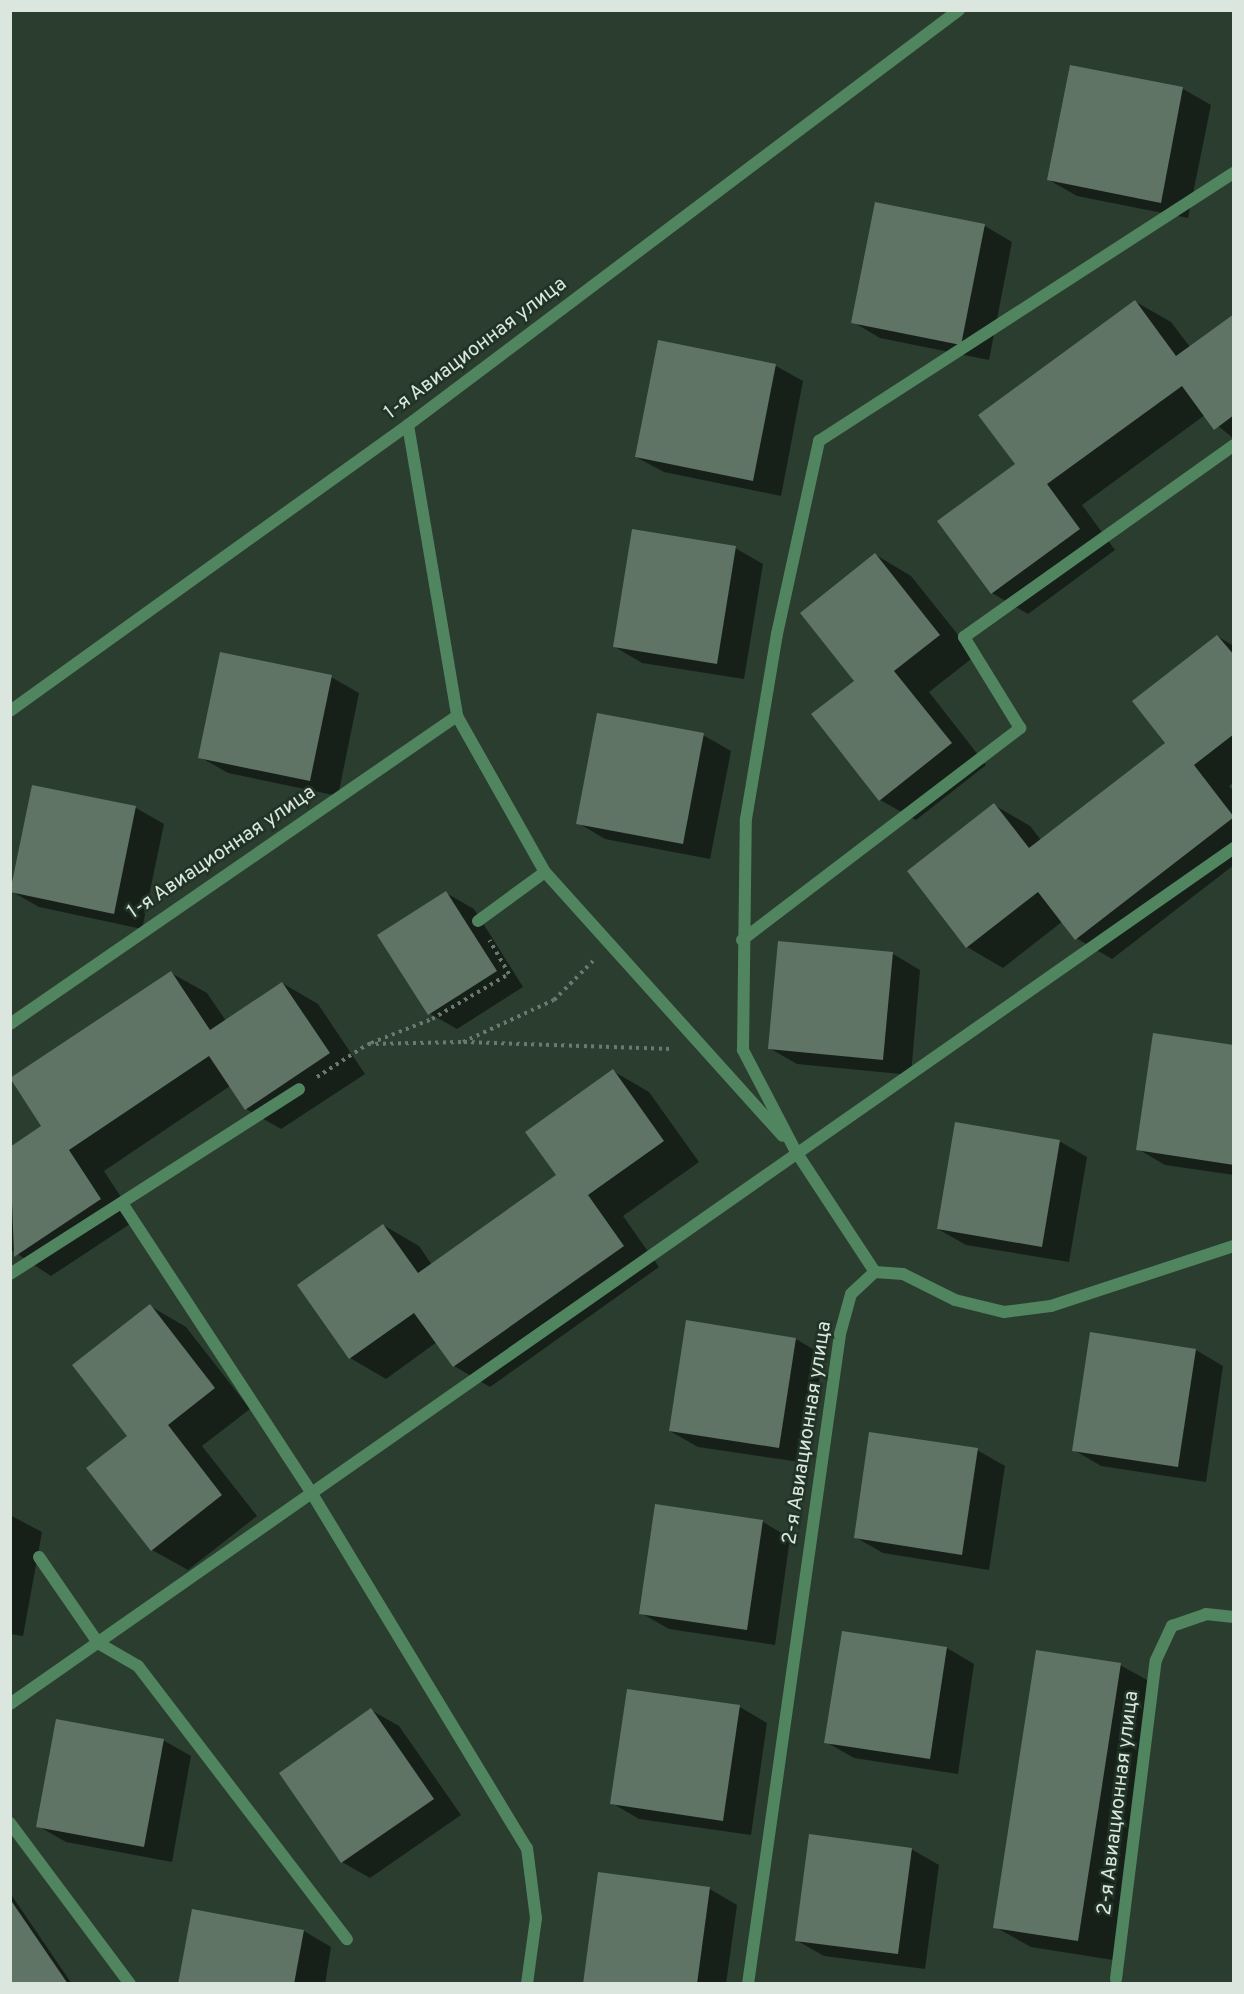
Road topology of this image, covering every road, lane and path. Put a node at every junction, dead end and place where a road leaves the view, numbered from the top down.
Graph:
1 (959, 10) edge
2 (1233, 173) edge
3 (408, 425) junction
4 (1233, 445) edge
5 (10, 711) edge
6 (457, 716) junction
7 (1233, 848) edge
8 (545, 873) junction
9 (478, 921) joint
10 (742, 940) junction
11 (609, 944) junction
12 (10, 1024) edge
13 (463, 1042) junction
14 (368, 1044) junction
15 (706, 1051) junction
16 (299, 1089) joint
17 (795, 1150) junction
18 (122, 1203) junction
19 (1233, 1246) edge
20 (875, 1272) junction
21 (10, 1274) edge
22 (311, 1492) junction
23 (39, 1557) dead end
24 (1233, 1617) edge
25 (98, 1643) junction
26 (10, 1704) edge
27 (10, 1823) edge
28 (347, 1939) dead end
29 (1116, 1979) dead end
30 (130, 1983) edge
31 (527, 1983) edge
32 (748, 1983) edge

1 - 3 street, 1-я Авиационная улица
2 - 10 street
3 - 5 street, 1-я Авиационная улица
3 - 6 street
4 - 10 street
6 - 8 street
6 - 12 street, 1-я Авиационная улица
7 - 17 street
8 - 9 street
8 - 11 street
9 - 14 path
10 - 17 street
11 - 13 path
11 - 15 street
13 - 14 path
13 - 15 path
14 - 16 path
15 - 17 street
16 - 18 street
17 - 20 street
17 - 22 street
18 - 21 street
18 - 22 street
19 - 20 street
20 - 32 street, 2-я Авиационная улица
22 - 25 street
22 - 31 street
23 - 25 street
24 - 29 street, 2-я Авиационная улица
25 - 26 street
25 - 28 street
27 - 30 street

